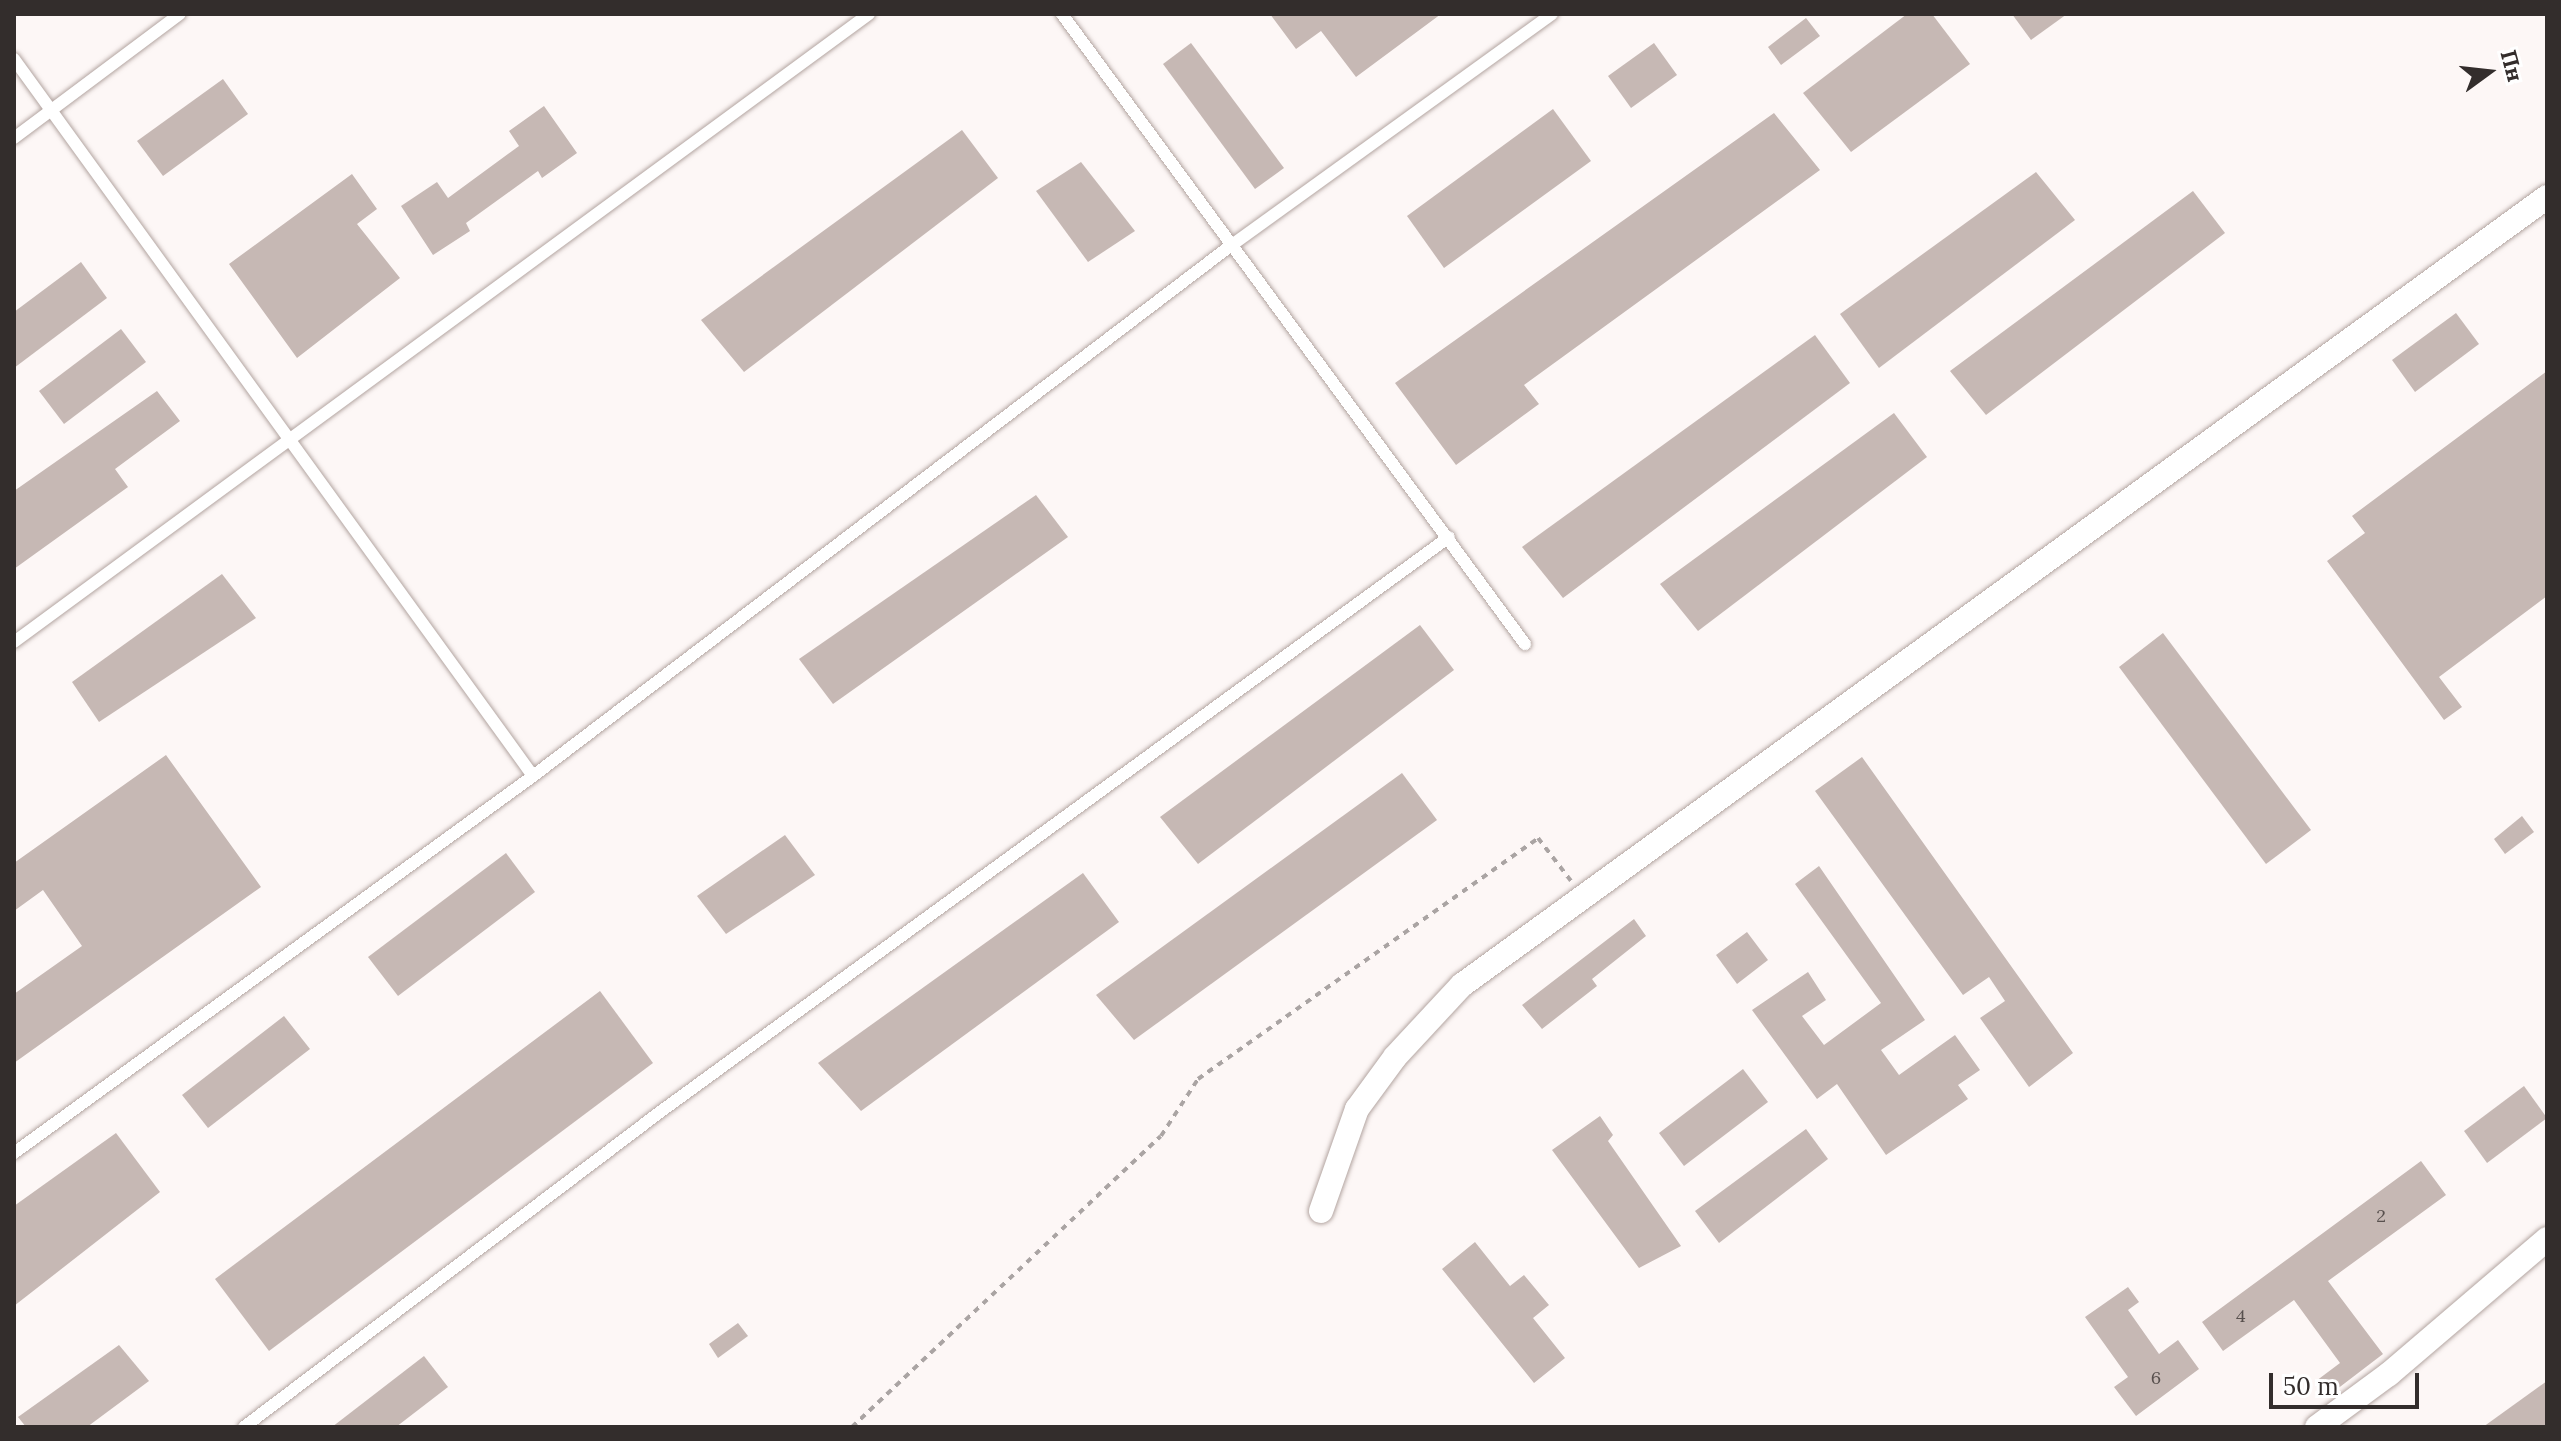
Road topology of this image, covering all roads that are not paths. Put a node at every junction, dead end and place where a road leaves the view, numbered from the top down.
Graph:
1 (180, 14) edge
2 (869, 14) edge
3 (1062, 14) edge
4 (1552, 14) edge
5 (14, 59) edge
6 (50, 112) junction
7 (14, 138) edge
8 (2547, 197) edge
9 (1229, 247) junction
10 (288, 442) junction
11 (1449, 537) junction
12 (14, 642) edge
13 (1525, 644) dead end
14 (533, 776) junction
15 (14, 1153) edge
16 (1321, 1211) dead end
17 (2547, 1239) edge
18 (2328, 1424) edge
19 (244, 1427) edge

1 - 6 lane
2 - 10 lane
3 - 9 lane
4 - 9 lane
5 - 6 lane
6 - 7 lane
6 - 10 lane
8 - 16 street
9 - 11 lane
9 - 14 lane
10 - 12 lane
10 - 14 lane
11 - 13 lane
11 - 19 lane
14 - 15 lane
17 - 18 street

